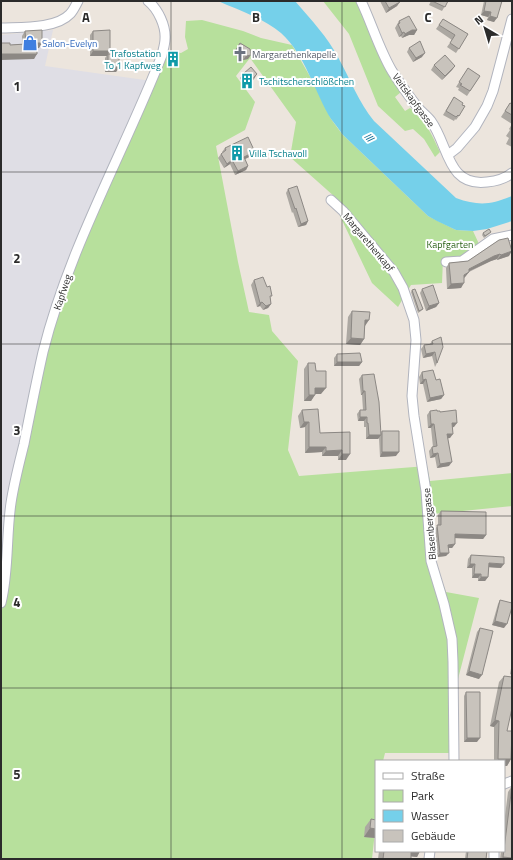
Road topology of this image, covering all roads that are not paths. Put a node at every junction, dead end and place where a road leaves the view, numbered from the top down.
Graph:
1 (78, 1) edge
2 (148, 1) edge
3 (361, 1) edge
4 (512, 19) edge
5 (1, 28) edge
6 (448, 155) junction
7 (512, 173) edge
8 (331, 200) dead end
9 (512, 235) edge
10 (446, 262) dead end
11 (403, 288) joint
12 (1, 603) edge
13 (454, 760) edge

1 - 5 street
2 - 12 street, Kapfweg
3 - 6 street, Veitskapfgasse
4 - 6 street
6 - 7 street, Veitskapfgasse
8 - 11 street, Margarethenkapf
9 - 10 street
11 - 13 street, Blasenberggasse

